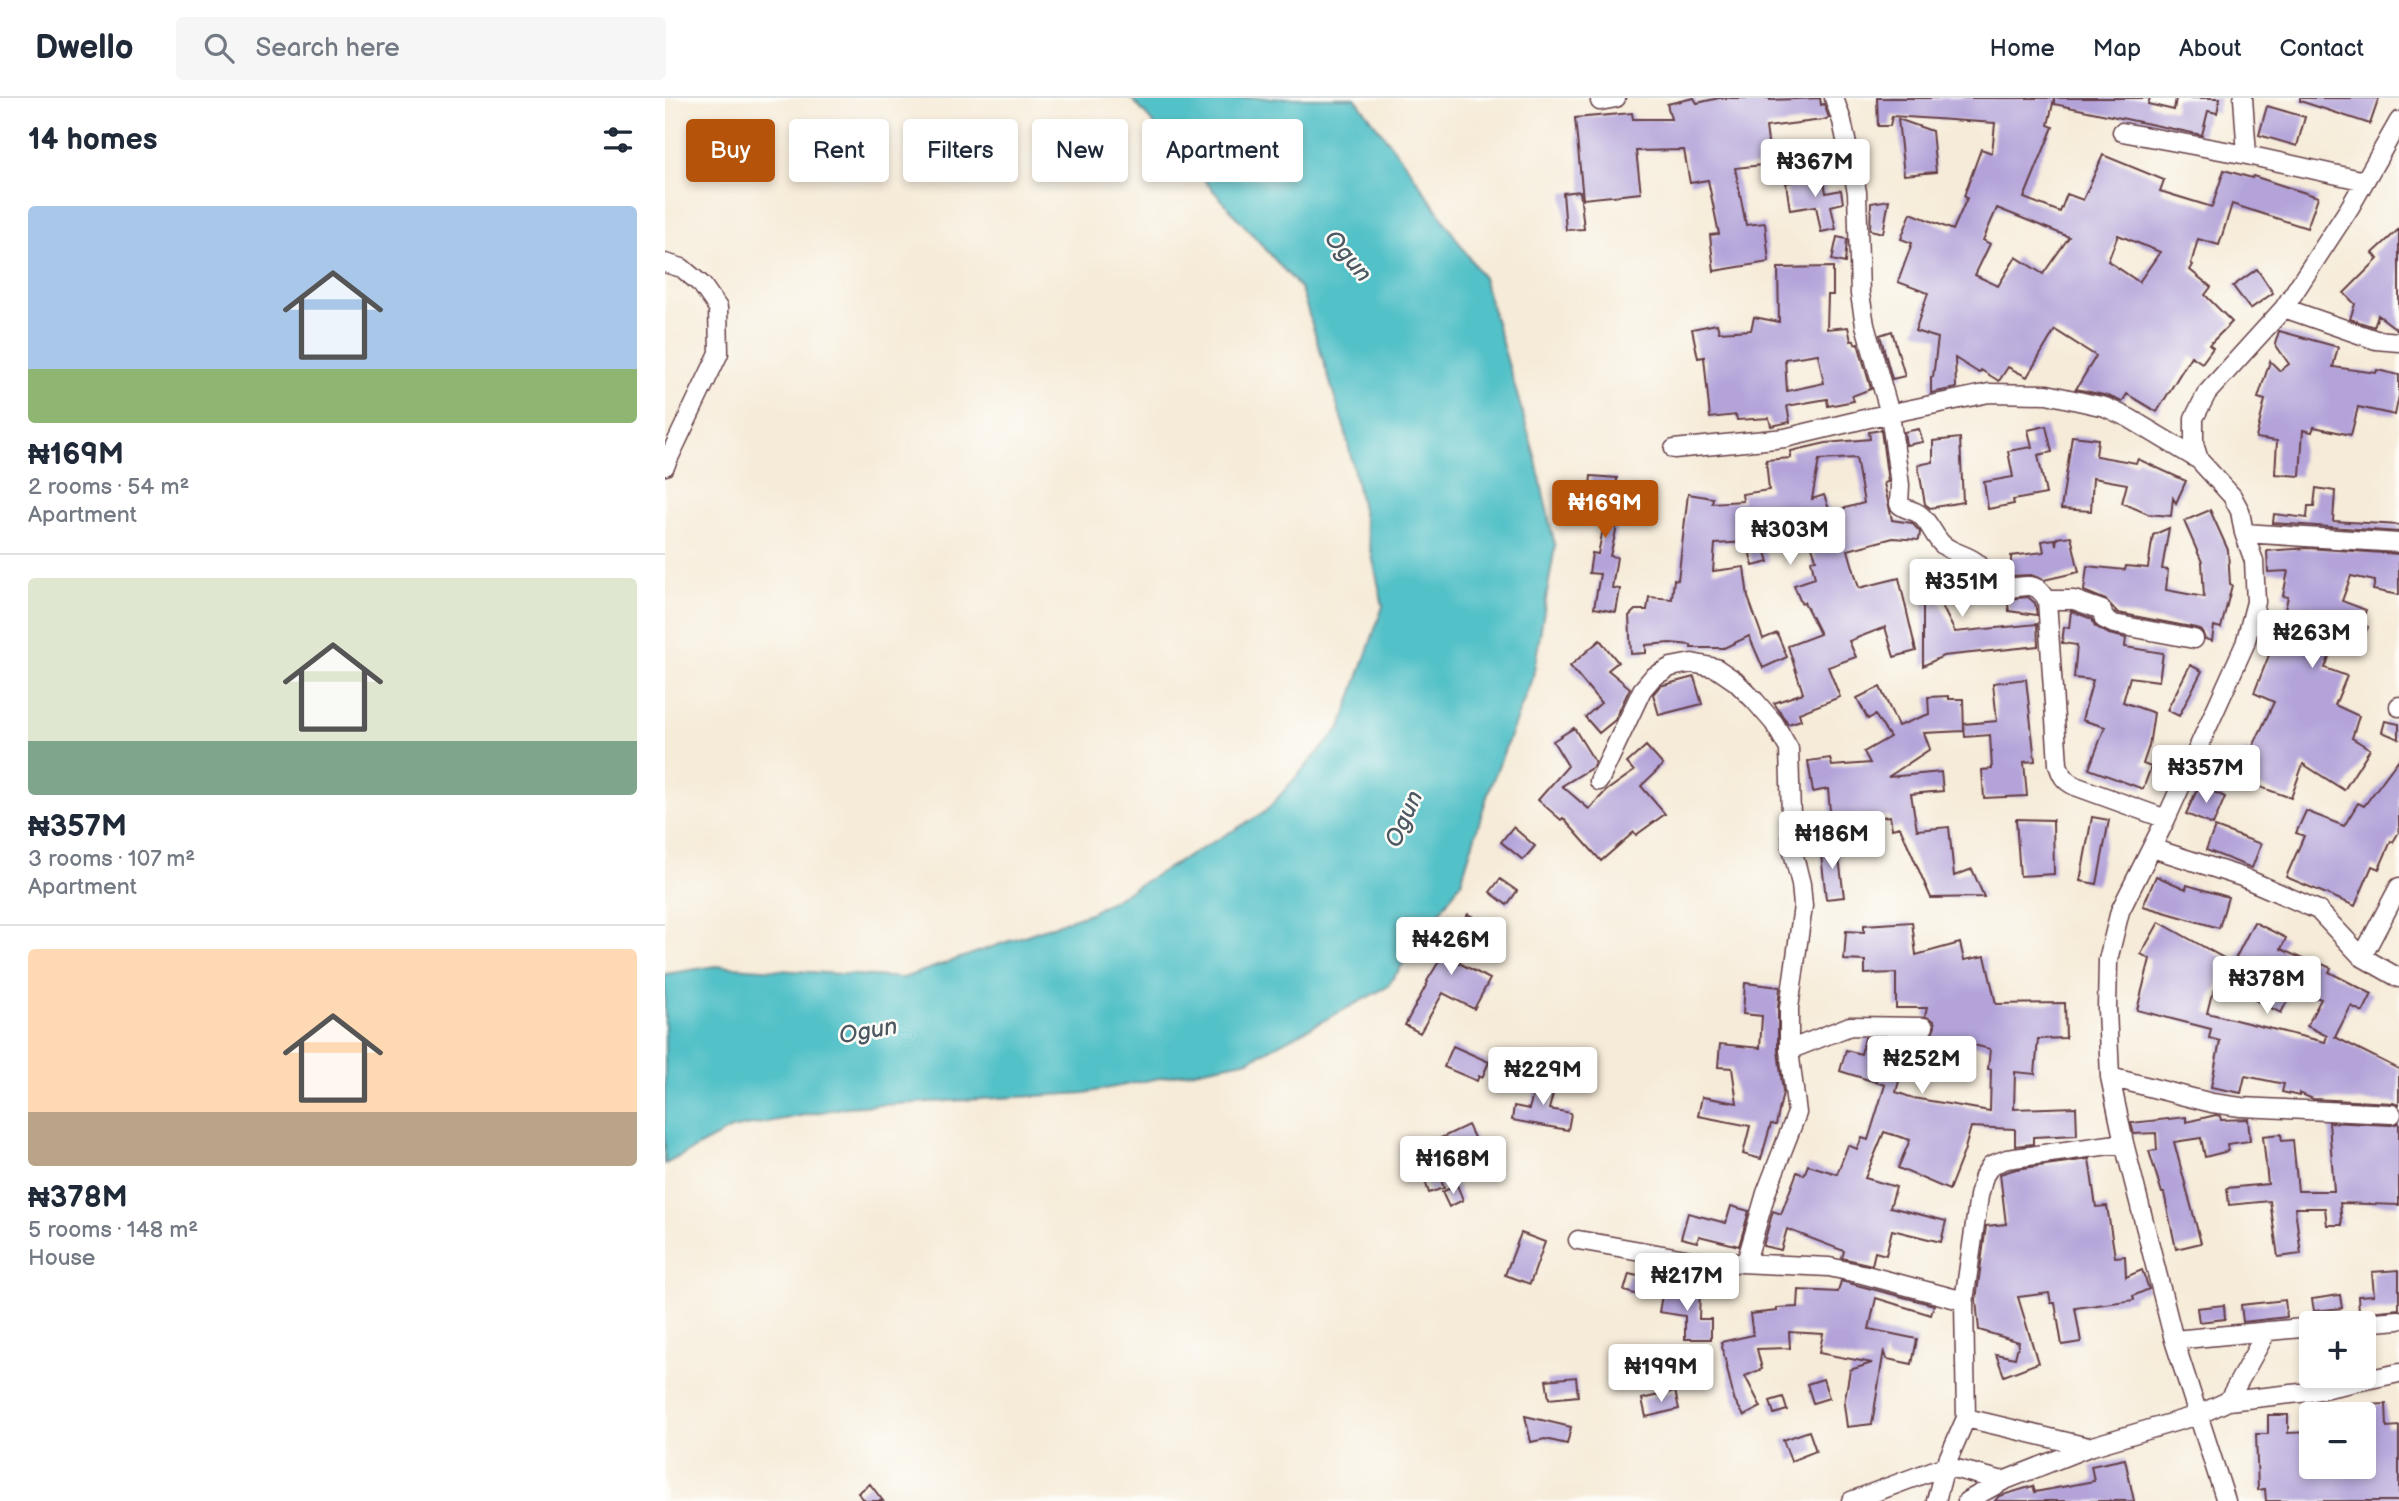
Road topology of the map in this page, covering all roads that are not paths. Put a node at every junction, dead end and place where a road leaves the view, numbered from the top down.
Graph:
1 (1834, 98) edge
2 (2243, 98) edge
3 (2399, 121) edge
4 (2122, 132) dead end
5 (2247, 155) junction
6 (2365, 181) junction
7 (665, 263) edge
8 (2284, 308) junction
9 (2399, 342) edge
10 (1890, 414) junction
11 (1674, 449) dead end
12 (2199, 460) junction
13 (665, 466) edge
14 (2244, 533) junction
15 (2399, 543) edge
16 (2047, 600) junction
17 (2194, 639) dead end
18 (1599, 781) dead end
19 (2166, 819) junction
20 (2152, 848) junction
21 (2399, 887) edge
22 (2362, 957) junction
23 (2399, 978) edge
24 (1924, 1027) dead end
25 (1789, 1050) junction
26 (2110, 1077) junction
27 (2392, 1114) dead end
28 (2124, 1143) junction
29 (1578, 1240) dead end
30 (1746, 1262) junction
31 (1964, 1301) junction
32 (2399, 1320) edge
33 (2376, 1322) edge
34 (2299, 1328) edge
35 (2267, 1331) junction
36 (2174, 1340) junction
37 (2399, 1373) edge
38 (2228, 1401) junction
39 (2198, 1415) junction
40 (1966, 1419) junction
41 (2088, 1447) junction
42 (1945, 1466) junction
43 (2003, 1481) junction
44 (1851, 1501) edge
45 (1936, 1501) edge
46 (1967, 1501) edge
47 (2226, 1501) edge

1 - 10 street
2 - 5 street
3 - 6 street
4 - 5 street
5 - 6 street
6 - 8 street
7 - 13 street
8 - 9 street
8 - 12 street
10 - 11 street
10 - 12 street
10 - 16 street
12 - 14 street
14 - 15 street
14 - 19 street
16 - 17 street
16 - 19 street
18 - 25 street
19 - 20 street
20 - 22 street
20 - 26 street
21 - 22 street
22 - 23 street
24 - 25 street
25 - 30 street
26 - 27 street
26 - 28 street
28 - 31 street
28 - 36 street
29 - 30 street
30 - 31 street
31 - 40 street
32 - 33 street
34 - 35 street
35 - 36 street
35 - 38 street
36 - 39 street
37 - 38 street
38 - 39 street
39 - 41 street
39 - 47 street
40 - 41 street
40 - 42 street
41 - 43 street
42 - 43 street
42 - 44 street
42 - 45 street
43 - 46 street

